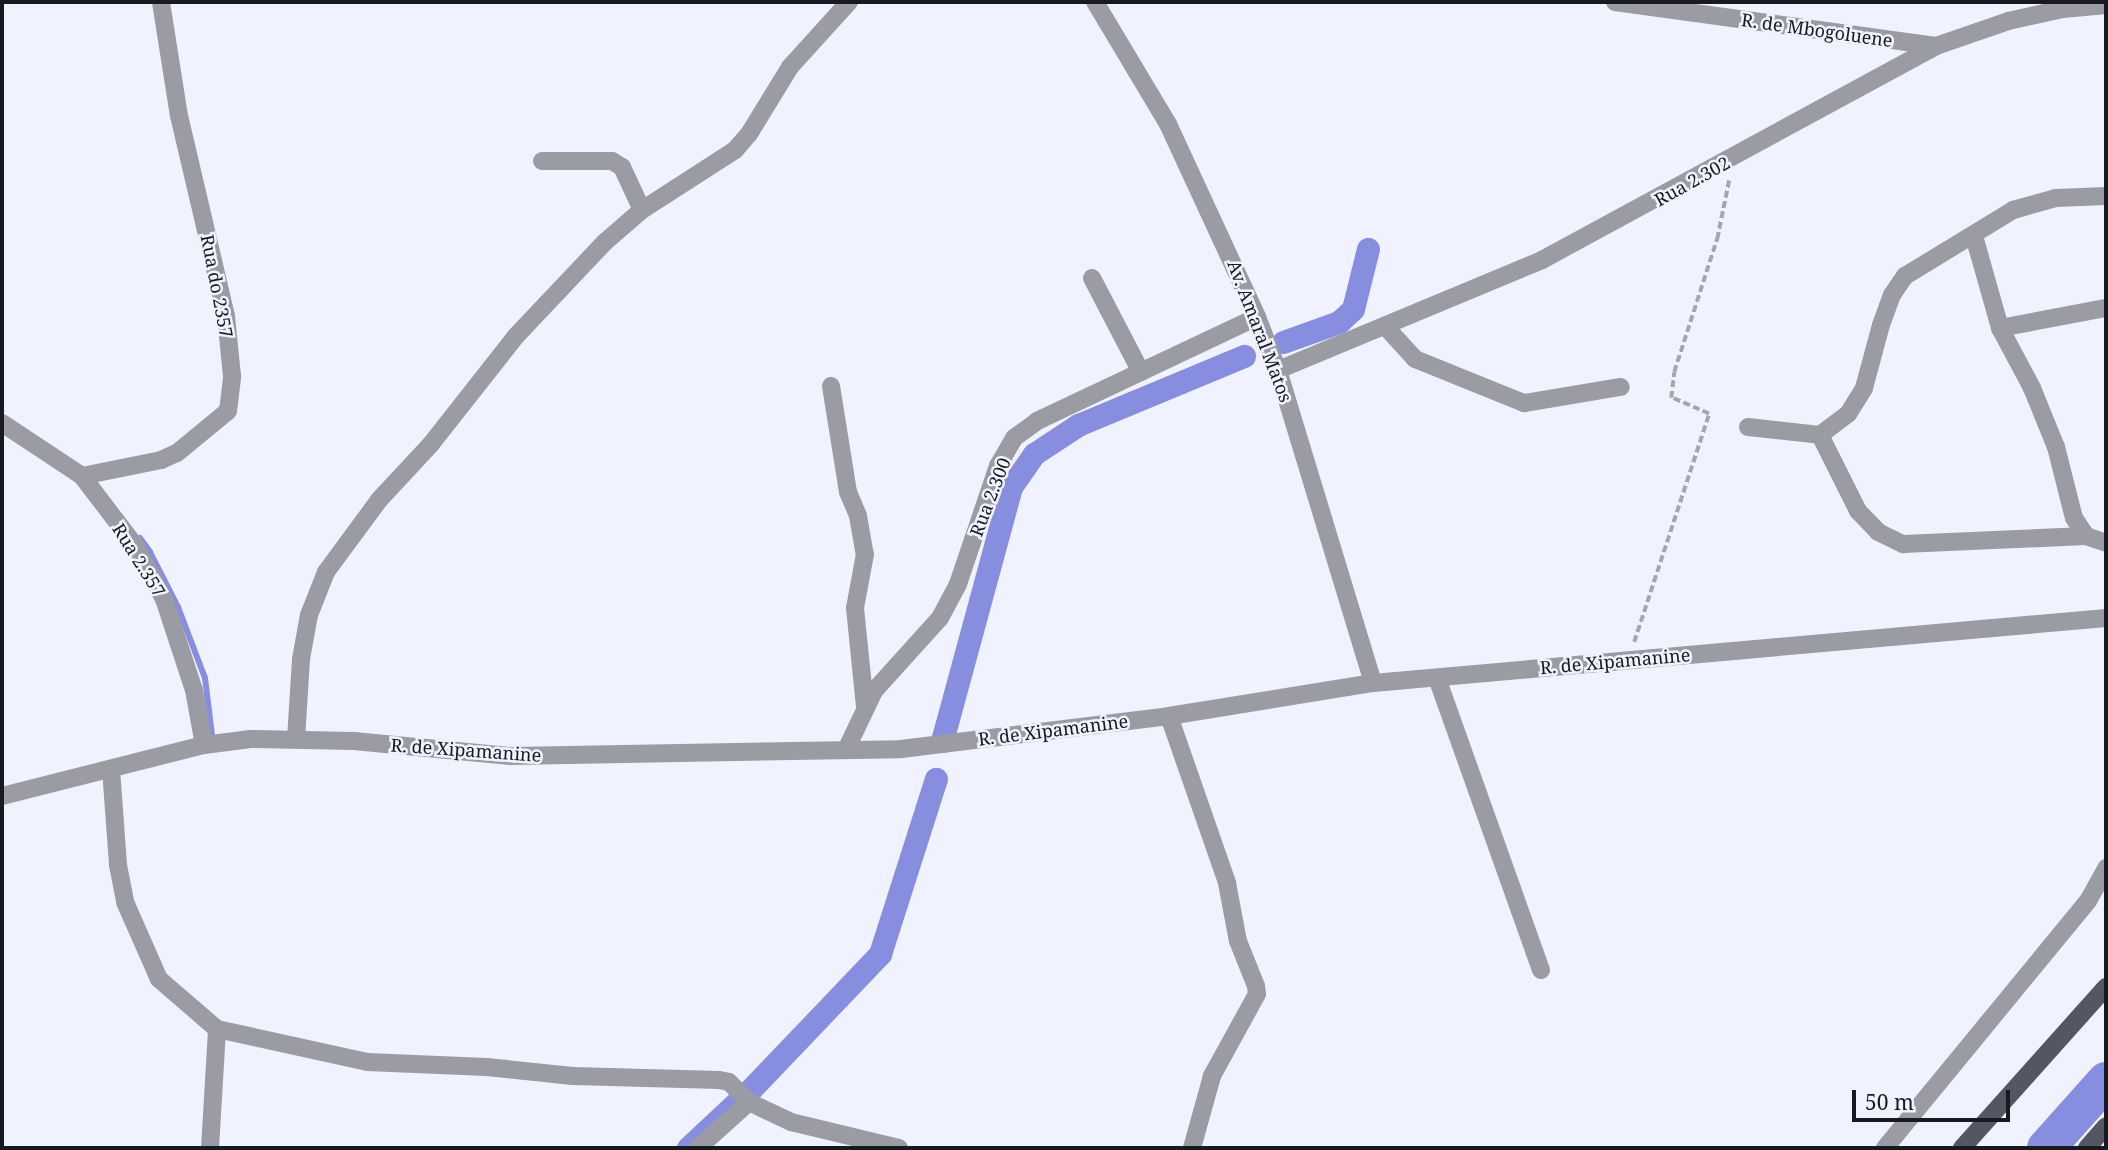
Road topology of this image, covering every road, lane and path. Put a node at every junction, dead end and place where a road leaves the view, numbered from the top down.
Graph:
1 (161, 2) edge
2 (849, 2) edge
3 (1095, 2) edge
4 (1615, 2) edge
5 (2106, 5) edge
6 (1936, 46) junction
7 (1734, 157) junction
8 (542, 161) dead end
9 (2106, 196) edge
10 (642, 210) junction
11 (1975, 236) junction
12 (1092, 278) dead end
13 (2106, 308) edge
14 (1258, 317) junction
15 (1385, 326) junction
16 (2000, 328) junction
17 (1279, 370) junction
18 (1141, 372) junction
19 (831, 386) dead end
20 (1621, 387) dead end
21 (2, 423) edge
22 (1748, 427) dead end
23 (1820, 435) junction
24 (82, 476) junction
25 (2087, 537) junction
26 (2106, 543) edge
27 (2106, 619) edge
28 (1628, 660) junction
29 (1437, 678) junction
30 (1373, 683) junction
31 (866, 708) junction
32 (1169, 716) junction
33 (296, 739) junction
34 (204, 745) junction
35 (846, 750) junction
36 (111, 769) junction
37 (2, 796) edge
38 (2106, 867) edge
39 (1541, 970) dead end
40 (2106, 987) edge
41 (217, 1029) junction
42 (749, 1102) junction
43 (2106, 1126) edge
44 (210, 1148) edge
45 (698, 1148) edge
46 (899, 1148) edge
47 (1192, 1148) edge
48 (1885, 1148) edge
49 (1962, 1148) edge
50 (2087, 1148) edge

1 - 24 street, Rua do 2357
2 - 10 street
3 - 14 street, Av. Amaral Matos
4 - 6 street, R. de Mbogoluene
5 - 6 street, Rua 2.302
6 - 7 street, Rua 2.302
7 - 15 street, Rua 2.302
7 - 28 path
8 - 10 street
9 - 11 street
10 - 33 street
11 - 16 street
11 - 23 street
12 - 18 street
13 - 16 street
14 - 17 street, Av. Amaral Matos
14 - 18 street, Rua 2.300
15 - 17 street, Rua 2.302
15 - 20 street
16 - 25 street
17 - 30 street, Av. Amaral Matos
18 - 31 street, Rua 2.300
19 - 31 street
21 - 24 street, Rua 2.357
22 - 23 street
23 - 25 street
24 - 34 street, Rua 2.357
25 - 26 street
27 - 28 street, R. de Xipamanine
28 - 29 street, R. de Xipamanine
29 - 30 street, R. de Xipamanine
29 - 39 street
30 - 32 street, R. de Xipamanine
31 - 35 street, Rua 2.300
32 - 35 street, R. de Xipamanine
32 - 47 street
33 - 34 street, R. de Xipamanine
33 - 35 street, R. de Xipamanine
34 - 36 street, R. de Xipamanine
36 - 37 street, R. de Xipamanine
36 - 41 street
38 - 48 street
40 - 49 main road
41 - 42 street
41 - 44 street
42 - 45 street
42 - 46 street
43 - 50 main road

